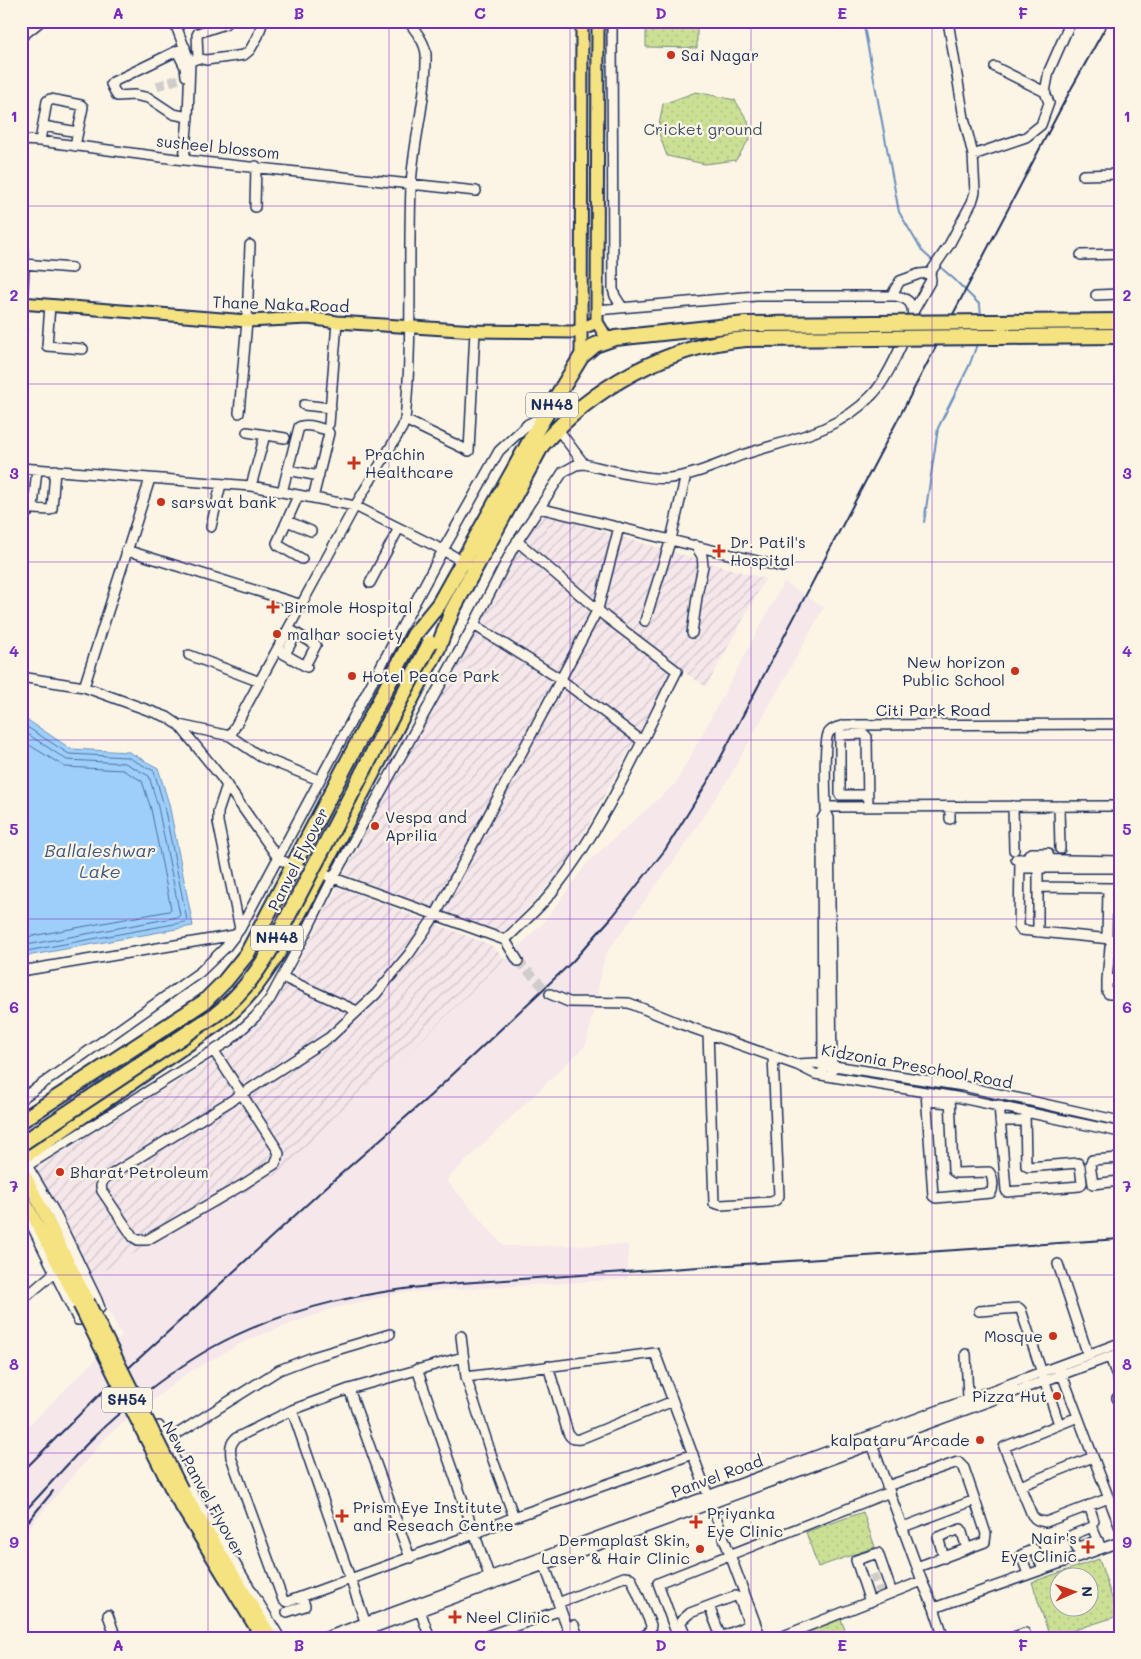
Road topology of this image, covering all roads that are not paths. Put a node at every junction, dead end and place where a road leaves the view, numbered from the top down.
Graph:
1 (41, 21) edge
2 (228, 21) edge
3 (263, 21) edge
4 (408, 21) edge
5 (582, 21) edge
6 (598, 21) edge
7 (612, 21) edge
8 (948, 21) edge
9 (1071, 21) edge
10 (176, 26) dead end
11 (21, 37) edge
12 (181, 49) junction
13 (194, 60) junction
14 (995, 67) dead end
15 (1045, 92) junction
16 (185, 117) junction
17 (43, 126) junction
18 (78, 132) junction
19 (21, 140) edge
20 (40, 140) junction
21 (75, 146) junction
22 (973, 155) junction
23 (184, 160) junction
24 (256, 166) junction
25 (1120, 174) edge
26 (1082, 175) dead end
27 (411, 184) junction
28 (476, 191) dead end
29 (255, 207) dead end
30 (22, 245) edge
31 (250, 246) dead end
32 (1120, 254) edge
33 (1080, 255) dead end
34 (22, 264) edge
35 (72, 268) dead end
36 (931, 272) junction
37 (1120, 294) edge
38 (1096, 295) dead end
39 (891, 296) junction
40 (22, 304) edge
41 (50, 305) junction
42 (622, 307) junction
43 (597, 310) junction
44 (913, 312) junction
45 (247, 321) junction
46 (1120, 321) edge
47 (337, 322) junction
48 (597, 322) junction
49 (410, 327) junction
50 (581, 330) junction
51 (475, 331) junction
52 (1120, 336) edge
53 (615, 338) junction
54 (21, 340) edge
55 (83, 349) dead end
56 (581, 357) junction
57 (304, 405) dead end
58 (331, 408) junction
59 (239, 412) dead end
60 (404, 420) junction
61 (329, 424) dead end
62 (540, 424) junction
63 (557, 428) junction
64 (246, 432) dead end
65 (265, 435) junction
66 (285, 438) dead end
67 (584, 464) junction
68 (21, 468) edge
69 (35, 469) junction
70 (55, 470) junction
71 (288, 470) junction
72 (686, 475) junction
73 (318, 476) junction
74 (150, 479) junction
75 (221, 484) junction
76 (251, 486) junction
77 (282, 492) junction
78 (298, 496) junction
79 (313, 498) junction
80 (355, 506) junction
81 (539, 508) junction
82 (21, 513) edge
83 (287, 521) junction
84 (211, 527) dead end
85 (619, 527) junction
86 (398, 528) junction
87 (311, 530) dead end
88 (671, 539) junction
89 (517, 541) junction
90 (696, 545) junction
91 (126, 550) junction
92 (443, 550) junction
93 (302, 559) dead end
94 (469, 565) junction
95 (782, 567) dead end
96 (370, 583) dead end
97 (439, 604) junction
98 (302, 605) junction
99 (598, 609) junction
100 (452, 611) junction
101 (645, 621) dead end
102 (474, 625) junction
103 (292, 631) junction
104 (692, 633) dead end
105 (426, 641) junction
106 (281, 652) junction
107 (189, 655) dead end
108 (21, 677) edge
109 (560, 679) junction
110 (260, 682) junction
111 (84, 688) junction
112 (1120, 724) edge
113 (179, 725) junction
114 (866, 725) junction
115 (866, 735) junction
116 (230, 736) junction
117 (642, 741) junction
118 (319, 780) junction
119 (227, 785) junction
120 (867, 795) junction
121 (1013, 806) junction
122 (1059, 806) junction
123 (1120, 806) edge
124 (868, 807) junction
125 (950, 807) junction
126 (826, 809) junction
127 (950, 819) dead end
128 (1060, 848) dead end
129 (278, 858) junction
130 (1020, 859) junction
131 (1120, 861) edge
132 (294, 867) junction
133 (1038, 868) junction
134 (1120, 868) edge
135 (326, 876) junction
136 (1038, 887) junction
137 (1108, 888) junction
138 (1120, 888) edge
139 (436, 914) junction
140 (238, 932) junction
141 (1038, 932) junction
142 (1107, 939) junction
143 (505, 940) junction
144 (1120, 940) edge
145 (1120, 946) edge
146 (518, 961) tunnel mouth
147 (21, 971) edge
148 (282, 977) junction
149 (1120, 979) edge
150 (1107, 980) junction
151 (550, 994) tunnel mouth
152 (1120, 994) edge
153 (357, 1011) junction
154 (703, 1031) junction
155 (214, 1051) junction
156 (773, 1056) junction
157 (797, 1064) junction
158 (828, 1065) junction
159 (828, 1076) junction
160 (242, 1094) junction
161 (927, 1096) junction
162 (21, 1099) edge
163 (950, 1099) junction
164 (1048, 1105) junction
165 (999, 1106) junction
166 (1025, 1111) junction
167 (1046, 1116) junction
168 (21, 1121) edge
169 (1000, 1121) junction
170 (1025, 1121) junction
171 (1120, 1121) edge
172 (1120, 1132) edge
173 (21, 1133) edge
174 (1120, 1141) edge
175 (21, 1144) edge
176 (1120, 1158) edge
177 (23, 1164) edge
178 (1120, 1181) edge
179 (21, 1193) edge
180 (21, 1205) edge
181 (24, 1218) edge
182 (1058, 1264) dead end
183 (54, 1273) junction
184 (22, 1299) edge
185 (84, 1303) junction
186 (979, 1311) dead end
187 (390, 1334) dead end
188 (460, 1336) dead end
189 (1120, 1343) edge
190 (1120, 1353) edge
191 (966, 1354) dead end
192 (1088, 1355) junction
193 (1110, 1356) junction
194 (463, 1357) junction
195 (548, 1366) junction
196 (417, 1369) junction
197 (1060, 1370) junction
198 (1044, 1376) junction
199 (466, 1377) junction
200 (1120, 1385) edge
201 (349, 1388) junction
202 (968, 1399) junction
203 (673, 1401) junction
204 (292, 1410) junction
205 (1078, 1417) junction
206 (1059, 1424) junction
207 (159, 1426) dead end
208 (870, 1440) junction
209 (166, 1441) junction
210 (693, 1454) junction
211 (1093, 1457) junction
212 (1020, 1486) junction
213 (888, 1489) junction
214 (1109, 1498) junction
215 (710, 1499) junction
216 (974, 1500) junction
217 (1089, 1506) junction
218 (514, 1517) junction
219 (1094, 1521) dead end
220 (902, 1528) junction
221 (1120, 1528) edge
222 (474, 1534) junction
223 (1120, 1542) edge
224 (1098, 1545) junction
225 (967, 1547) junction
226 (1078, 1552) junction
227 (730, 1554) junction
228 (943, 1556) junction
229 (410, 1558) junction
230 (543, 1561) junction
231 (917, 1567) junction
232 (1042, 1569) junction
233 (1028, 1574) junction
234 (349, 1579) junction
235 (491, 1580) junction
236 (922, 1581) junction
237 (892, 1590) junction
238 (302, 1597) junction
239 (869, 1599) junction
240 (560, 1606) junction
241 (709, 1606) junction
242 (418, 1607) junction
243 (934, 1608) junction
244 (287, 1612) dead end
245 (108, 1615) dead end
246 (752, 1623) junction
247 (366, 1627) junction
248 (574, 1636) edge
249 (269, 1637) edge
250 (720, 1637) edge
251 (116, 1638) edge
252 (324, 1638) edge
253 (346, 1638) edge
254 (430, 1638) edge
255 (481, 1638) edge
256 (640, 1638) edge
257 (678, 1638) edge
258 (687, 1638) edge
259 (761, 1638) edge
260 (778, 1638) edge
261 (944, 1638) edge
262 (1011, 1638) edge
263 (1027, 1638) edge

1 - 11 street
2 - 13 street
3 - 13 street
4 - 27 street
5 - 50 main road
6 - 43 main road
7 - 42 street
8 - 22 street
9 - 15 street
10 - 12 street
12 - 13 street
12 - 16 street
12 - 16 street
13 - 16 street
14 - 15 street
15 - 22 street
16 - 23 street
17 - 18 street
17 - 18 street
17 - 20 street
18 - 21 street
19 - 20 street, susheel blossom
20 - 21 street, susheel blossom
21 - 23 street, susheel blossom
22 - 36 street
23 - 24 street, susheel blossom
24 - 27 street, susheel blossom
24 - 29 street
25 - 26 street
27 - 28 street, susheel blossom
27 - 49 street
30 - 34 street
31 - 45 street
32 - 33 street
34 - 35 street
34 - 40 street
36 - 39 street
36 - 44 street
37 - 38 street
39 - 42 street
39 - 44 street
40 - 41 main road, Thane Naka Road
40 - 54 street
41 - 45 main road, Thane Naka Road
41 - 55 street
42 - 43 street
43 - 48 main road
44 - 72 street
45 - 47 main road, Thane Naka Road
45 - 59 street
46 - 53 highway, NH48, bridge
47 - 49 main road, Thane Naka Road
47 - 58 street
48 - 50 main road, Thane Naka Road
48 - 53 main road
49 - 51 main road, Thane Naka Road
49 - 60 street
50 - 51 main road, Thane Naka Road
50 - 56 main road
51 - 60 street
52 - 63 highway, NH48, bridge
53 - 56 highway, NH48
56 - 62 highway, NH48
57 - 58 street
58 - 61 street
60 - 80 street
62 - 92 street
62 - 94 highway, NH48
63 - 67 street
63 - 94 highway, NH48
64 - 65 street
65 - 66 street
65 - 76 street
67 - 72 street
67 - 81 street
68 - 69 street
69 - 70 street
69 - 70 street
69 - 82 street
70 - 74 street
71 - 73 street
71 - 73 street
71 - 77 street
72 - 88 street
73 - 79 street
74 - 75 street
74 - 91 street
75 - 76 street
75 - 84 street
76 - 77 street
77 - 78 street
78 - 79 street
78 - 83 street
79 - 80 street
80 - 86 street
80 - 98 street
81 - 85 street
81 - 89 street
83 - 87 street
83 - 93 street
85 - 88 street
85 - 99 street
86 - 92 street
86 - 96 street
88 - 90 street
88 - 101 street
89 - 99 street
89 - 102 street
90 - 95 street
90 - 104 street
91 - 98 street
91 - 111 street
92 - 94 street
92 - 118 street
94 - 97 highway, NH48
94 - 100 highway, NH48
97 - 105 highway, Panvel Flyover / NH48
97 - 132 highway
98 - 103 street
99 - 109 street
99 - 117 street
100 - 105 highway, Panvel Flyover / NH48
100 - 135 highway
102 - 109 street
102 - 135 street
103 - 106 street
103 - 106 street
105 - 173 highway, Panvel Flyover / NH48
105 - 175 highway, Panvel Flyover / NH48, bridge
106 - 110 street
107 - 110 street
108 - 111 street
109 - 117 street
109 - 139 street
110 - 116 street
111 - 113 street
112 - 114 street, Citi Park Road
113 - 116 street
113 - 119 street
114 - 115 street
114 - 126 street, Citi Park Road
115 - 120 street
115 - 120 street
116 - 118 street
117 - 143 street
118 - 129 street
119 - 129 street
119 - 140 street
120 - 124 street
121 - 122 street
121 - 125 street
121 - 130 street
122 - 123 street
122 - 128 street
124 - 125 street
124 - 126 street
125 - 127 street
126 - 158 street
129 - 132 street
129 - 140 street
130 - 131 street
130 - 133 street
130 - 141 street
132 - 135 street
132 - 168 highway
133 - 134 street
133 - 136 street
135 - 139 street
135 - 148 street
135 - 177 highway
136 - 137 street
136 - 141 street
137 - 138 street
137 - 142 street
139 - 143 street
139 - 153 street
140 - 147 street
140 - 162 street
141 - 142 street
142 - 144 street
143 - 146 street
145 - 150 street
148 - 153 street
148 - 155 street
149 - 150 street
150 - 152 street
151 - 154 street
153 - 160 street
154 - 156 street
154 - 156 street
155 - 160 street
155 - 177 street
156 - 157 street
157 - 158 street, Kidzonia Preschool Road
157 - 159 street, Kidzonia Preschool Road
158 - 159 street
158 - 164 street, Kidzonia Preschool Road
159 - 161 street, Kidzonia Preschool Road
160 - 160 street
161 - 163 street, Kidzonia Preschool Road
161 - 163 street
163 - 165 street, Kidzonia Preschool Road
164 - 167 street
164 - 171 street, Kidzonia Preschool Road
165 - 166 street, Kidzonia Preschool Road
165 - 169 street
166 - 167 street, Kidzonia Preschool Road
166 - 170 street
167 - 172 street, Kidzonia Preschool Road
169 - 170 street
169 - 170 street
172 - 174 street
176 - 178 street
177 - 183 street
177 - 185 main road, New Panvel Flyover / SH54
179 - 185 main road, New Panvel Flyover / SH54
180 - 181 street
181 - 183 street
182 - 192 street
183 - 184 street
185 - 249 main road, New Panvel Flyover / SH54, bridge
186 - 198 street
187 - 209 street
188 - 194 street
189 - 192 street, Panvel Road
190 - 193 street, Panvel Road
191 - 202 street
192 - 197 street, Panvel Road
193 - 197 street, Panvel Road
193 - 200 street
194 - 196 street
194 - 199 street
195 - 199 street
195 - 203 street
195 - 203 street
196 - 201 street
196 - 222 street
197 - 198 street, Panvel Road
197 - 205 street
198 - 202 street, Panvel Road
198 - 206 street
198 - 208 street, Panvel Road
199 - 218 street
201 - 204 street
201 - 229 street
202 - 208 street, Panvel Road
203 - 210 street
204 - 234 street
204 - 238 street
205 - 206 street
205 - 211 street
206 - 212 street
207 - 209 street
208 - 213 street
208 - 215 street, Panvel Road
209 - 249 street
210 - 215 street
210 - 218 street
211 - 212 street
211 - 214 street
212 - 217 street
213 - 216 street
213 - 220 street
213 - 227 street
214 - 217 street
214 - 221 street
215 - 227 street
215 - 230 street, Panvel Road
216 - 220 street
216 - 225 street
217 - 219 street
218 - 222 street
220 - 231 street
222 - 229 street
222 - 235 street
223 - 224 street
224 - 226 street
224 - 226 street
225 - 228 street
225 - 228 street
226 - 232 street
227 - 246 street
227 - 257 street
228 - 231 street
229 - 234 street
230 - 235 street, Panvel Road
230 - 240 street
231 - 236 street
232 - 233 street
232 - 233 street
233 - 243 street
234 - 238 street
234 - 247 street
235 - 242 street, Panvel Road
236 - 237 street
236 - 243 street
237 - 239 street
237 - 239 street
238 - 244 street
239 - 260 street
240 - 248 street
240 - 255 street
240 - 256 street
241 - 246 street
241 - 250 street
241 - 258 street
242 - 247 street, Panvel Road
242 - 254 street
243 - 261 street
245 - 251 street
246 - 250 street
246 - 259 street
247 - 252 street, Panvel Road
247 - 253 street, Panvel Road
262 - 263 street

